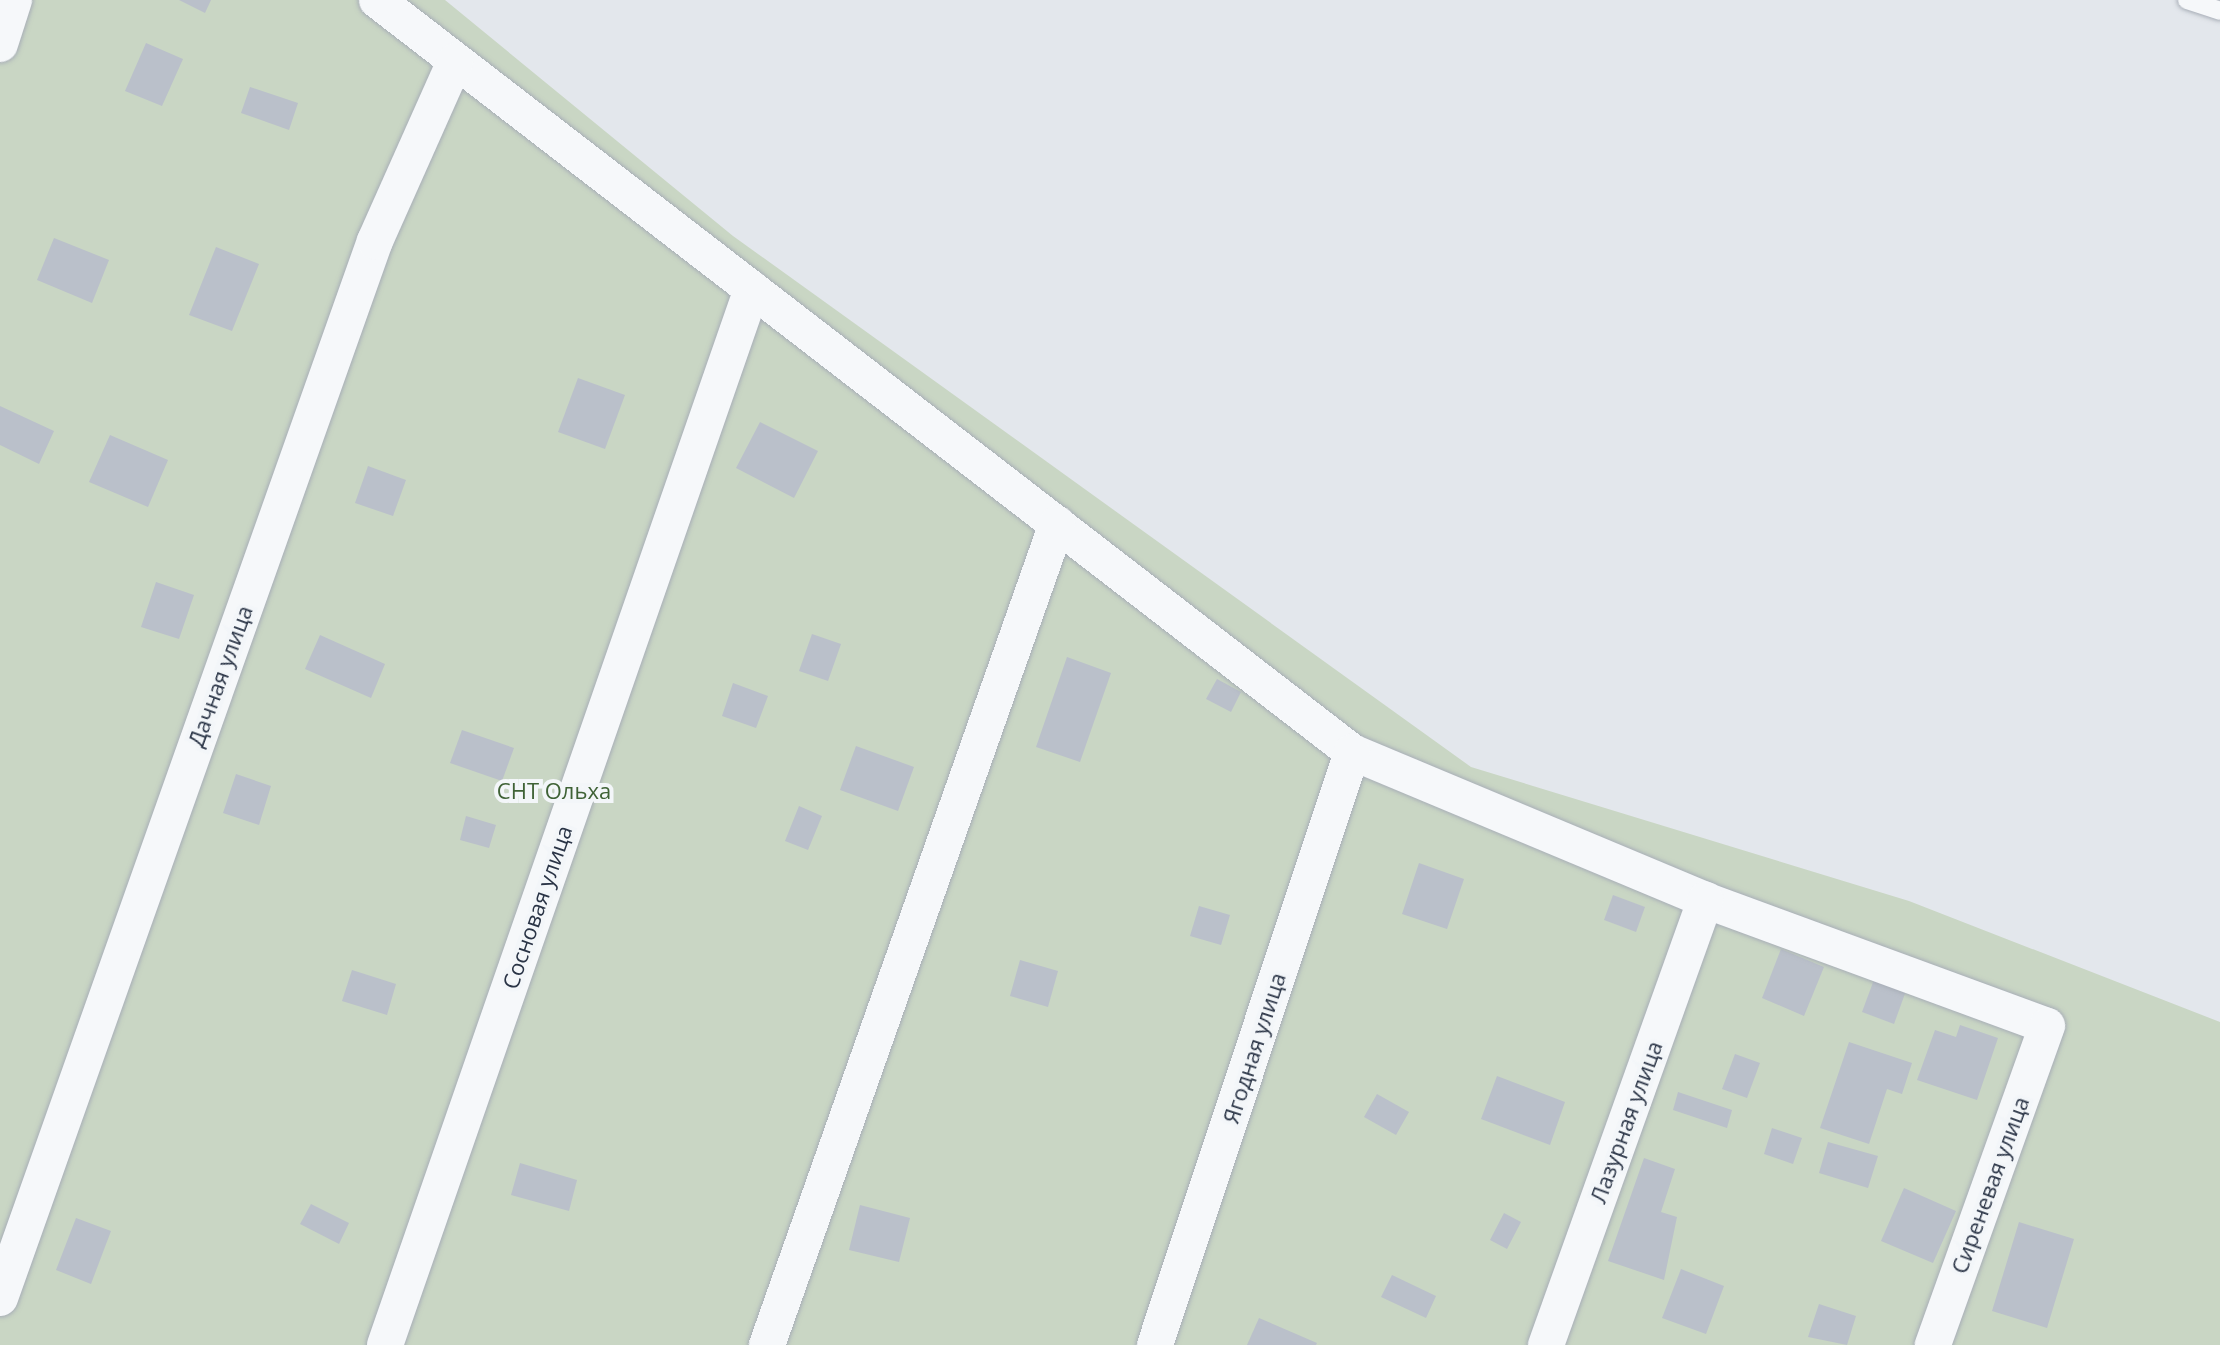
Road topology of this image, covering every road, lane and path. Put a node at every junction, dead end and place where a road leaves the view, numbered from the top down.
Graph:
1 (14, 0) edge
2 (377, 0) edge
3 (2187, 0) edge
4 (2220, 11) edge
5 (0, 44) edge
6 (455, 61) junction
7 (752, 289) junction
8 (1057, 524) junction
9 (1352, 752) junction
10 (1705, 900) junction
11 (0, 1298) edge
12 (385, 1345) edge
13 (767, 1345) edge
14 (1155, 1345) edge
15 (1546, 1345) edge
16 (1933, 1345) edge

1 - 5 street
2 - 6 street
3 - 4 lane
6 - 7 street
6 - 11 street, Дачная улица
7 - 8 street
7 - 12 street, Сосновая улица
8 - 9 street
8 - 13 street
9 - 10 street
9 - 14 street, Ягодная улица
10 - 15 street, Лазурная улица
10 - 16 street, Сиреневая улица

